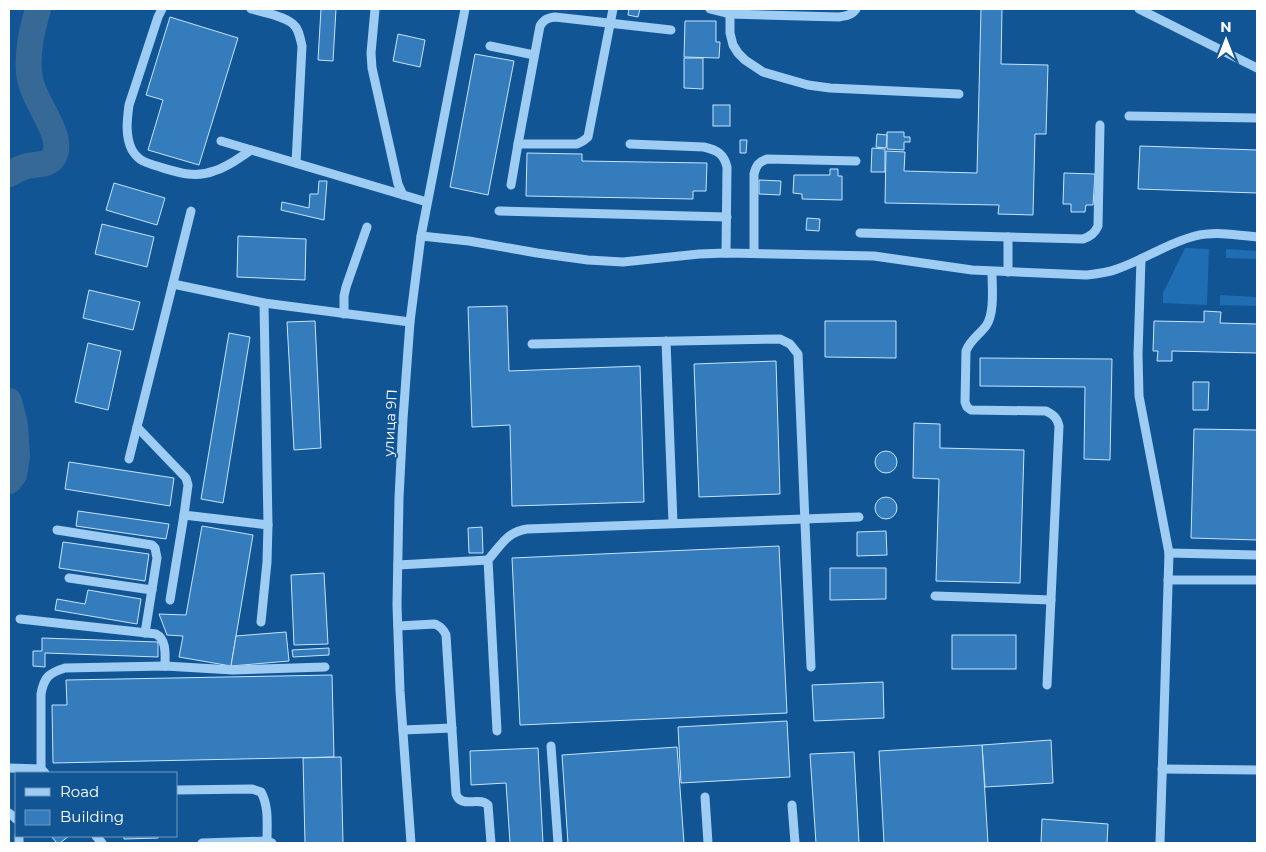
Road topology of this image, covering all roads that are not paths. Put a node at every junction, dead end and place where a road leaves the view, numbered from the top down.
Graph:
1 (162, 9) edge
2 (251, 9) edge
3 (375, 9) edge
4 (465, 9) edge
5 (613, 9) edge
6 (710, 9) edge
7 (856, 9) edge
8 (1138, 9) edge
9 (730, 12) edge
10 (610, 23) junction
11 (671, 30) dead end
12 (490, 46) dead end
13 (534, 55) junction
14 (1257, 68) edge
15 (959, 94) dead end
16 (1129, 116) dead end
17 (1257, 118) edge
18 (1100, 126) dead end
19 (221, 141) dead end
20 (518, 144) junction
21 (630, 144) dead end
22 (251, 150) junction
23 (856, 161) dead end
24 (296, 163) junction
25 (511, 185) dead end
26 (403, 195) junction
27 (427, 202) junction
28 (191, 211) dead end
29 (499, 211) dead end
30 (726, 217) junction
31 (367, 227) dead end
32 (860, 233) dead end
33 (421, 236) junction
34 (1008, 237) junction
35 (1257, 237) edge
36 (726, 253) junction
37 (754, 253) junction
38 (1140, 259) junction
39 (992, 272) junction
40 (1008, 272) junction
41 (173, 284) junction
42 (264, 303) junction
43 (344, 314) junction
44 (410, 322) junction
45 (666, 341) junction
46 (532, 344) dead end
47 (137, 427) junction
48 (129, 459) dead end
49 (184, 515) junction
50 (859, 517) dead end
51 (805, 519) junction
52 (673, 523) junction
53 (268, 525) junction
54 (56, 530) dead end
55 (1169, 554) junction
56 (1257, 554) edge
57 (488, 560) junction
58 (398, 564) junction
59 (69, 578) dead end
60 (1168, 580) junction
61 (1257, 580) edge
62 (152, 590) junction
63 (935, 596) dead end
64 (170, 600) dead end
65 (1051, 600) junction
66 (20, 618) dead end
67 (261, 622) dead end
68 (398, 626) junction
69 (145, 633) junction
70 (165, 666) junction
71 (325, 667) dead end
72 (811, 667) dead end
73 (1047, 685) dead end
74 (452, 728) junction
75 (403, 730) junction
76 (497, 731) dead end
77 (551, 746) dead end
78 (9, 768) edge
79 (1162, 769) junction
80 (1257, 770) edge
81 (43, 771) edge
82 (178, 790) edge
83 (705, 797) dead end
84 (792, 805) dead end
85 (269, 842) edge
86 (202, 843) edge
87 (411, 843) edge
88 (491, 843) edge
89 (558, 843) edge
90 (708, 843) edge
91 (794, 843) edge
92 (1160, 843) edge

1 - 22 street
2 - 24 street
3 - 26 street
4 - 27 street, улица 9П
5 - 10 street
6 - 9 street
7 - 9 street
8 - 14 street
9 - 15 street
10 - 11 street
10 - 13 street
10 - 20 street
12 - 13 street
13 - 20 street
16 - 17 street
18 - 34 street
19 - 22 street
20 - 25 street
21 - 30 street
22 - 24 street
23 - 37 street
24 - 26 street
26 - 27 street
27 - 33 street, улица 9П
28 - 41 street
29 - 30 street
30 - 36 street
31 - 43 street
32 - 34 street
33 - 36 street
33 - 44 street, улица 9П
34 - 40 street
35 - 38 street
36 - 37 street
37 - 39 street
38 - 40 street
38 - 55 street
39 - 40 street
39 - 65 street
41 - 42 street
41 - 47 street
42 - 43 street
42 - 53 street
43 - 44 street
44 - 58 street, улица 9П
45 - 46 street
45 - 51 street
45 - 52 street
47 - 48 street
47 - 49 street
49 - 53 street
49 - 64 street
50 - 51 street
51 - 52 street
51 - 72 street
52 - 57 street
53 - 67 street
54 - 62 street
55 - 56 street
55 - 60 street
57 - 58 street
57 - 76 street
58 - 68 street, улица 9П
59 - 62 street
60 - 61 street
60 - 79 street
62 - 69 street
63 - 65 street
65 - 73 street
66 - 69 street
68 - 74 street
68 - 75 street, улица 9П
69 - 70 street
70 - 71 street
70 - 81 street
74 - 75 street
74 - 88 street
75 - 87 street, улица 9П
77 - 89 street
78 - 81 street
79 - 80 street
79 - 92 street
82 - 85 street
83 - 90 street
84 - 91 street
85 - 86 street

